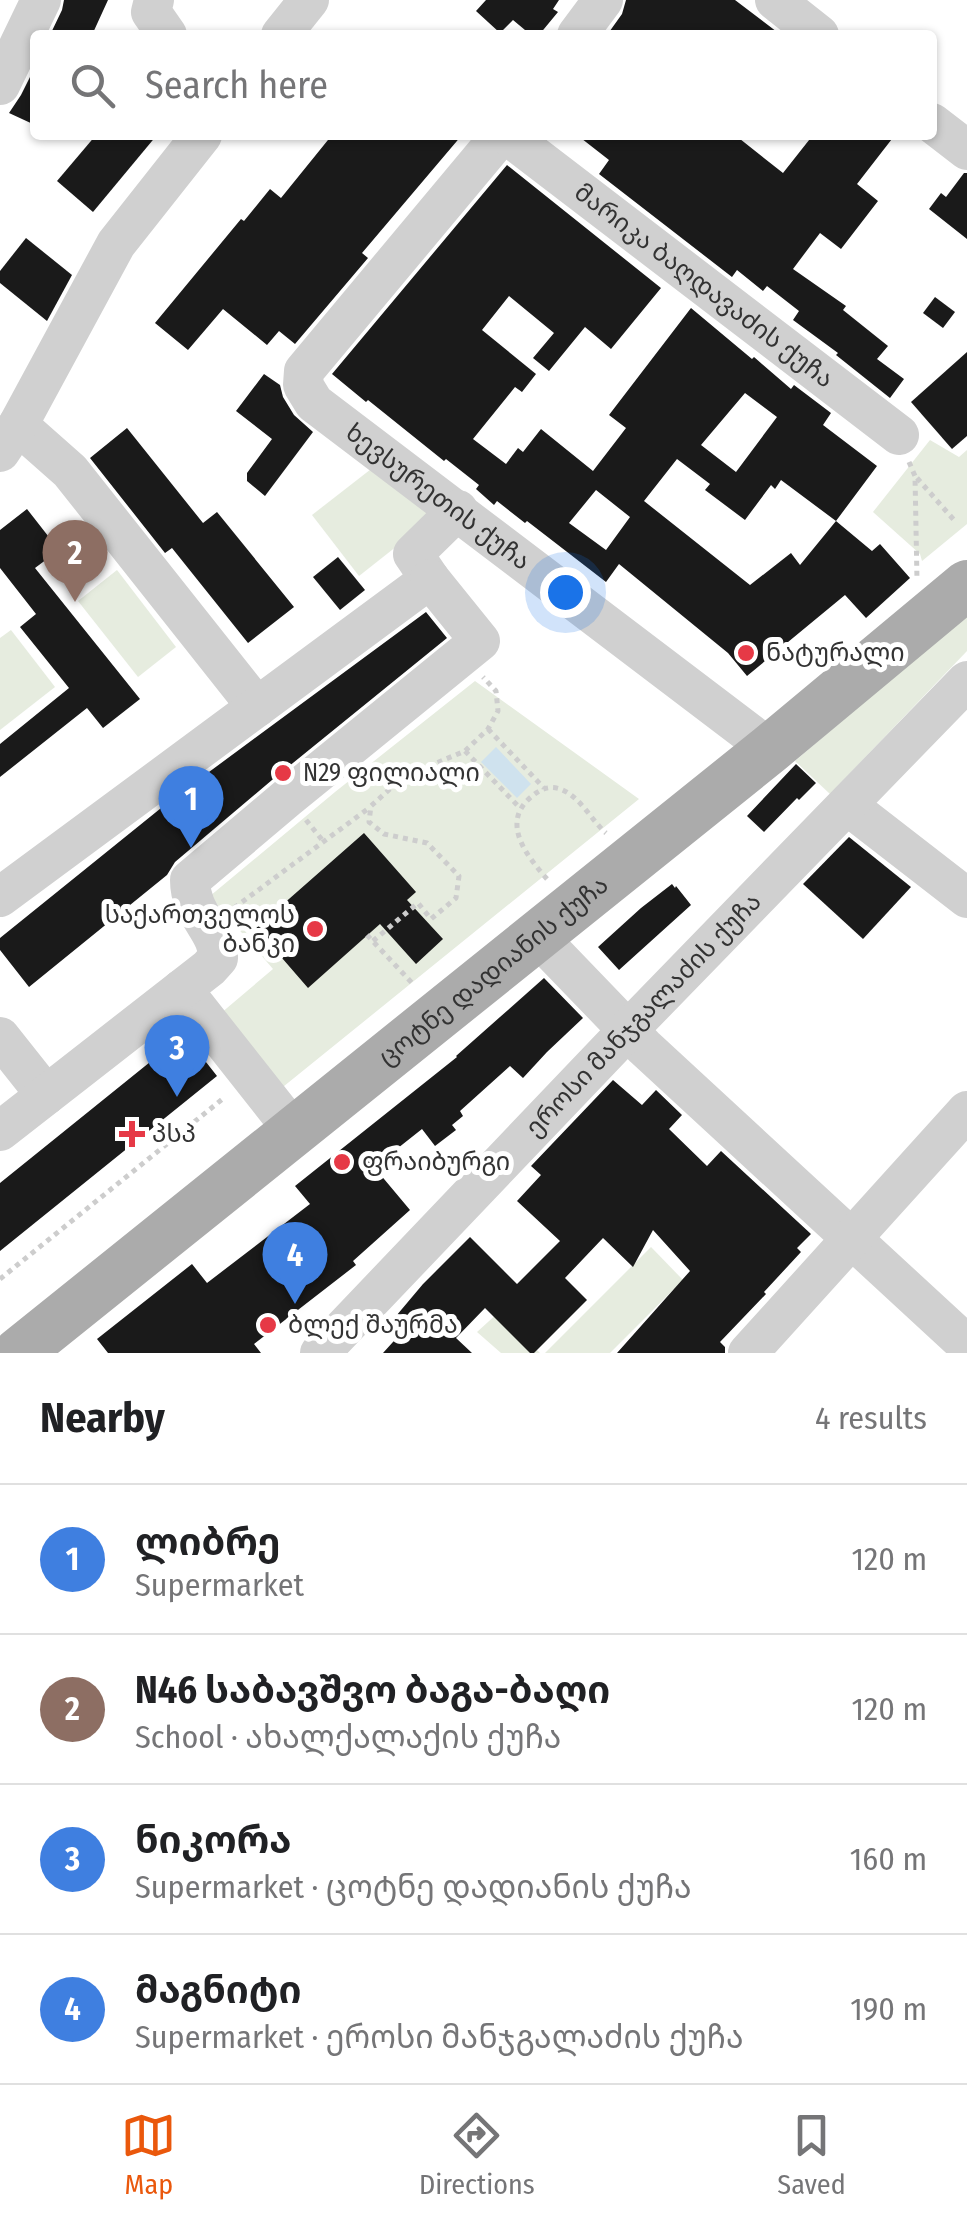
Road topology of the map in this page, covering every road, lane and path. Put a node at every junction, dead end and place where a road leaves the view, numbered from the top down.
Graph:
1 (41, 0) edge
2 (154, 0) edge
3 (309, 0) edge
4 (603, 0) edge
5 (775, 0) edge
6 (164, 30) edge
7 (286, 30) edge
8 (580, 30) edge
9 (814, 30) edge
10 (0, 84) edge
11 (937, 127) edge
12 (198, 140) edge
13 (500, 140) edge
14 (511, 140) edge
15 (967, 150) edge
16 (899, 436) joint
17 (9, 438) edge
18 (915, 476) junction
19 (458, 510) junction
20 (954, 520) dead end
21 (430, 579) junction
22 (916, 584) dead end
23 (967, 585) edge
24 (462, 655) junction
25 (967, 680) edge
26 (257, 707) junction
27 (488, 730) junction
28 (770, 749) junction
29 (465, 750) junction
30 (544, 788) junction
31 (847, 805) junction
32 (371, 806) junction
33 (520, 808) junction
34 (297, 809) dead end
35 (606, 833) dead end
36 (323, 842) junction
37 (547, 879) dead end
38 (0, 896) edge
39 (967, 898) edge
40 (207, 928) junction
41 (367, 935) dead end
42 (537, 936) junction
43 (373, 941) junction
44 (413, 984) dead end
45 (182, 989) junction
46 (627, 1031) junction
47 (0, 1037) edge
48 (251, 1076) junction
49 (46, 1095) junction
50 (967, 1111) edge
51 (294, 1130) junction
52 (0, 1131) edge
53 (852, 1238) junction
54 (0, 1279) edge
55 (967, 1345) edge
56 (18, 1353) edge
57 (320, 1353) edge
58 (748, 1353) edge

1 - 10 street
2 - 6 street
3 - 7 street
4 - 8 street
5 - 9 street
11 - 15 street
12 - 17 street
13 - 19 street, ხევსურეთის ქუჩა
14 - 16 street, მარიკა ბაღდავაძის ქუჩა
16 - 18 path
17 - 26 street
18 - 20 path
18 - 22 path
19 - 21 street
19 - 28 street, ხევსურეთის ქუჩა
21 - 24 street
21 - 26 street
23 - 28 main road, ცოტნე დადიანის ქუჩა
24 - 27 path
24 - 40 street
25 - 31 street, ეროსი მანჯგალაძის ქუჩა
26 - 38 street
27 - 29 path
27 - 30 path
28 - 42 main road, ცოტნე დადიანის ქუჩა
29 - 32 path
29 - 33 path
30 - 33 path
30 - 35 path
31 - 39 street
31 - 46 street, ეროსი მანჯგალაძის ქუჩა
32 - 36 path
32 - 43 path
33 - 37 path
34 - 36 path
36 - 40 path
40 - 45 street
41 - 43 path
42 - 46 street
42 - 51 main road, ცოტნე დადიანის ქუჩა
43 - 44 path
45 - 48 street
45 - 49 street
46 - 53 street
46 - 57 street, ეროსი მანჯგალაძის ქუჩა
47 - 49 street
48 - 51 street
48 - 54 path
49 - 52 street
50 - 53 street
51 - 56 main road, ცოტნე დადიანის ქუჩა
53 - 55 street
53 - 58 street

